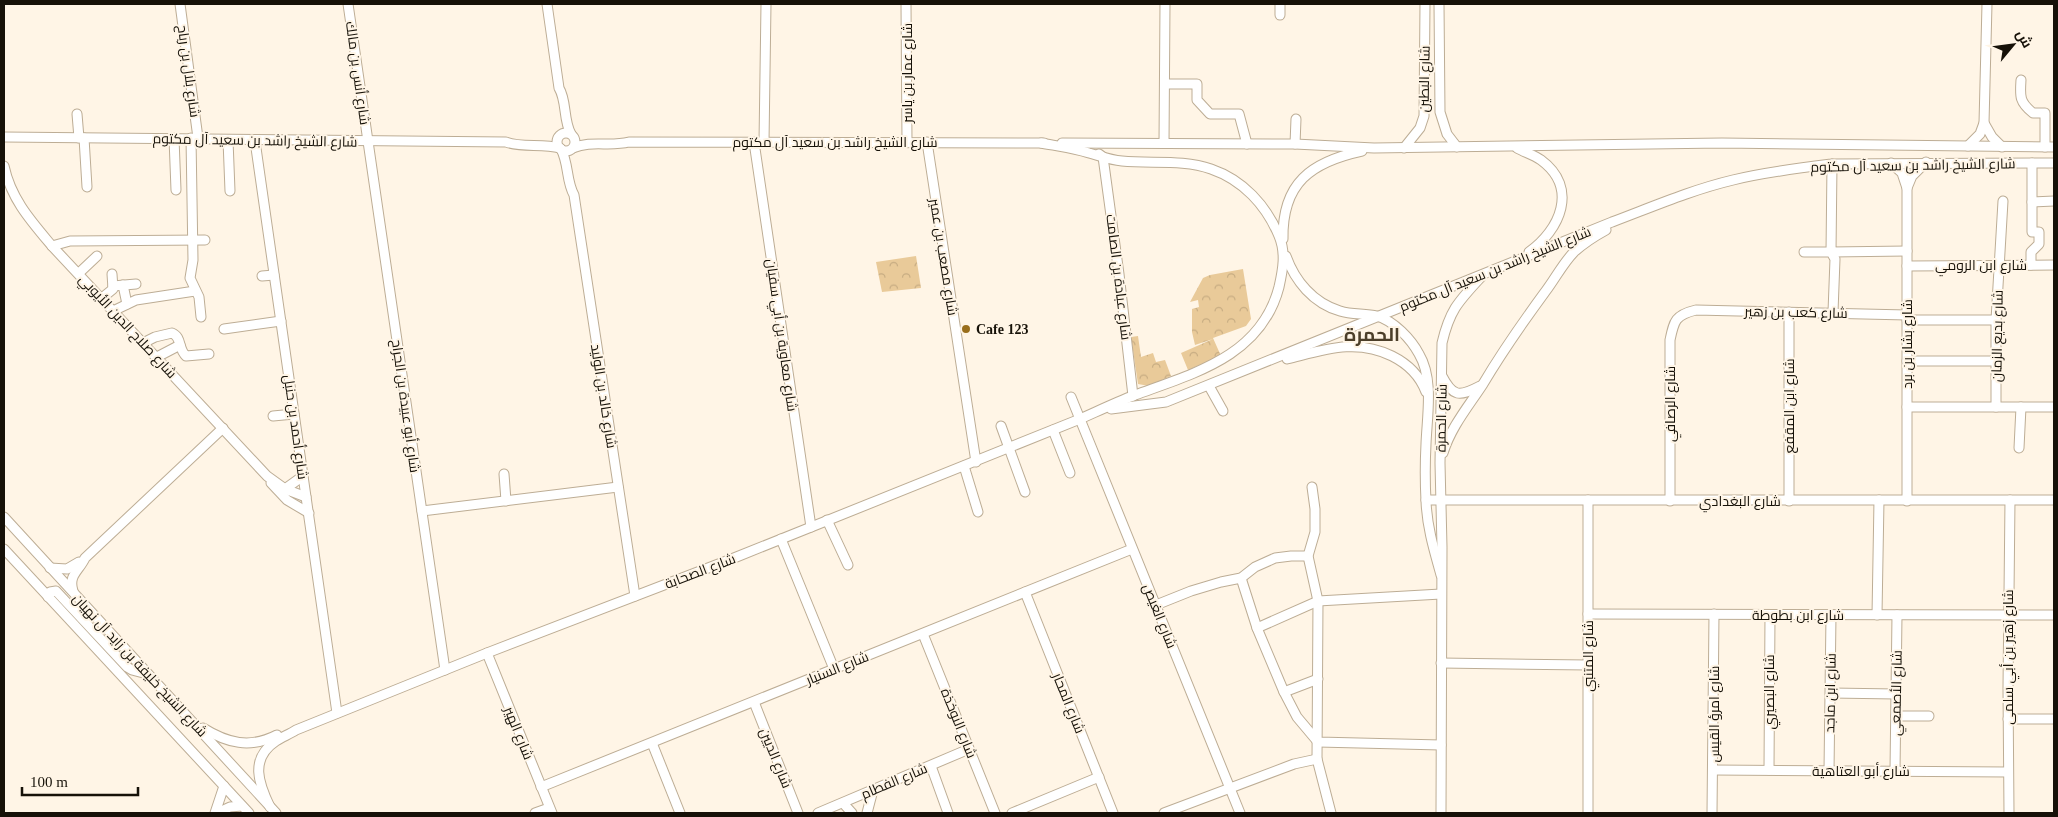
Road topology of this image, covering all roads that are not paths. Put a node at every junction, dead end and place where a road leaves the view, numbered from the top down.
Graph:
1 (180, 4) edge
2 (348, 4) edge
3 (547, 4) edge
4 (766, 4) edge
5 (906, 4) edge
6 (1165, 4) edge
7 (1280, 4) edge
8 (1425, 4) edge
9 (1439, 4) edge
10 (1987, 4) edge
11 (1280, 15) dead end
12 (2020, 80) dead end
13 (1165, 84) junction
14 (559, 88) junction
15 (77, 114) dead end
16 (1296, 119) dead end
17 (1984, 123) junction
18 (560, 135) junction
19 (572, 135) junction
20 (4, 137) edge
21 (82, 138) junction
22 (174, 138) junction
23 (194, 138) junction
24 (228, 140) junction
25 (255, 140) junction
26 (367, 141) junction
27 (506, 142) junction
28 (629, 142) junction
29 (754, 142) junction
30 (764, 142) junction
31 (907, 142) junction
32 (927, 142) junction
33 (1040, 143) junction
34 (1104, 143) junction
35 (1164, 143) junction
36 (1247, 144) junction
37 (1295, 144) junction
38 (1513, 146) junction
39 (1968, 146) junction
40 (2002, 146) junction
41 (2030, 146) junction
42 (2052, 146) edge
43 (1457, 147) junction
44 (560, 148) junction
45 (573, 148) junction
46 (1374, 148) junction
47 (1404, 148) junction
48 (1103, 158) junction
49 (1926, 162) junction
50 (1891, 163) junction
51 (2031, 163) junction
52 (2054, 163) edge
53 (1832, 164) junction
54 (4, 166) edge
55 (87, 187) dead end
56 (1907, 188) junction
57 (176, 190) dead end
58 (230, 191) dead end
59 (574, 196) junction
60 (2003, 201) dead end
61 (2054, 201) edge
62 (2032, 202) junction
63 (1633, 214) junction
64 (192, 240) junction
65 (205, 240) dead end
66 (52, 246) junction
67 (1283, 247) junction
68 (1907, 251) junction
69 (1804, 252) dead end
70 (1831, 252) junction
71 (97, 256) dead end
72 (1516, 261) junction
73 (2031, 265) junction
74 (2054, 265) edge
75 (1907, 266) junction
76 (1998, 266) junction
77 (79, 273) junction
78 (112, 274) dead end
79 (1483, 274) junction
80 (274, 275) junction
81 (262, 276) dead end
82 (136, 284) dead end
83 (118, 285) junction
84 (195, 291) junction
85 (102, 298) junction
86 (127, 304) junction
87 (113, 311) junction
88 (1790, 312) junction
89 (1833, 312) junction
90 (1685, 313) joint
91 (1378, 316) junction
92 (201, 317) dead end
93 (1907, 318) junction
94 (1996, 320) junction
95 (281, 321) junction
96 (224, 330) dead end
97 (143, 342) junction
98 (180, 345) junction
99 (209, 354) dead end
100 (157, 358) junction
101 (1907, 361) junction
102 (1996, 361) junction
103 (1260, 365) junction
104 (1441, 375) junction
105 (1482, 384) junction
106 (1209, 386) junction
107 (1133, 396) junction
108 (1071, 397) dead end
109 (1428, 397) junction
110 (1907, 407) junction
111 (1996, 407) junction
112 (2021, 407) junction
113 (2054, 407) edge
114 (1103, 409) junction
115 (1223, 411) dead end
116 (294, 414) junction
117 (273, 416) dead end
118 (1080, 419) junction
119 (1001, 426) dead end
120 (223, 428) junction
121 (1053, 430) junction
122 (1008, 448) junction
123 (2019, 448) dead end
124 (976, 462) junction
125 (1440, 463) junction
126 (964, 466) junction
127 (1070, 473) dead end
128 (504, 474) dead end
129 (267, 476) junction
130 (303, 476) junction
131 (618, 487) junction
132 (1312, 487) dead end
133 (285, 489) junction
134 (1025, 492) dead end
135 (306, 497) junction
136 (1426, 500) junction
137 (1442, 500) junction
138 (1588, 500) junction
139 (1670, 500) junction
140 (1789, 500) junction
141 (1879, 500) junction
142 (2010, 500) junction
143 (2054, 500) edge
144 (506, 501) junction
145 (1907, 501) junction
146 (422, 511) junction
147 (978, 512) dead end
148 (308, 513) junction
149 (4, 517) edge
150 (828, 520) junction
151 (811, 527) junction
152 (781, 539) junction
153 (4, 549) edge
154 (1132, 549) junction
155 (1308, 556) junction
156 (85, 558) junction
157 (848, 565) dead end
158 (50, 568) junction
159 (1442, 575) junction
160 (1241, 578) junction
161 (73, 592) junction
162 (1025, 592) junction
163 (1441, 594) junction
164 (635, 596) junction
165 (48, 597) junction
166 (1318, 600) junction
167 (1156, 606) junction
168 (1588, 614) junction
169 (1714, 614) junction
170 (1770, 615) junction
171 (1831, 615) junction
172 (1877, 615) junction
173 (1896, 615) junction
174 (2054, 615) edge
175 (2009, 616) junction
176 (1257, 628) junction
177 (923, 634) junction
178 (487, 653) junction
179 (1441, 663) junction
180 (1588, 665) junction
181 (834, 669) junction
182 (445, 670) junction
183 (147, 674) junction
184 (1318, 679) junction
185 (1284, 692) junction
186 (1831, 693) junction
187 (1896, 694) junction
188 (754, 702) junction
189 (337, 713) junction
190 (1896, 716) junction
191 (1929, 716) dead end
192 (2008, 718) junction
193 (2054, 719) edge
194 (191, 720) junction
195 (296, 730) junction
196 (1318, 742) junction
197 (652, 743) junction
198 (1441, 745) junction
199 (969, 749) junction
200 (1317, 759) junction
201 (931, 766) junction
202 (1713, 770) junction
203 (1769, 770) junction
204 (1829, 771) junction
205 (1895, 771) junction
206 (2008, 772) junction
207 (1099, 777) junction
208 (224, 786) junction
209 (541, 787) junction
210 (1229, 787) junction
211 (873, 790) junction
212 (843, 803) junction
213 (246, 810) edge
214 (274, 810) edge
215 (550, 810) edge
216 (216, 813) edge
217 (535, 813) edge
218 (680, 813) edge
219 (798, 813) edge
220 (818, 813) edge
221 (852, 813) edge
222 (867, 813) edge
223 (948, 813) edge
224 (995, 813) edge
225 (1012, 813) edge
226 (1114, 813) edge
227 (1164, 813) edge
228 (1240, 813) edge
229 (1331, 813) edge
230 (1440, 813) edge
231 (1588, 813) edge
232 (1712, 813) edge
233 (2008, 813) edge

1 - 23 street, شارع بلال بن رباح
2 - 26 street, شارع أنس بن مالك
3 - 14 street
4 - 30 street
5 - 31 street, شارع عمار بن ياسر
6 - 13 street
7 - 11 street
8 - 47 street, شارع البطين
9 - 43 street, شارع البطين
10 - 17 street
12 - 42 street
13 - 35 street
13 - 36 street
14 - 18 street
14 - 19 street
15 - 21 street
16 - 37 street
17 - 39 street
17 - 40 street
18 - 19 street
18 - 27 street, شارع الشيخ راشد بن سعيد آل مكتوم
18 - 44 street
19 - 28 street, شارع الشيخ راشد بن سعيد آل مكتوم
19 - 45 street
20 - 21 street, شارع الشيخ راشد بن سعيد آل مكتوم
21 - 22 street, شارع الشيخ راشد بن سعيد آل مكتوم
21 - 55 street
22 - 23 street, شارع الشيخ راشد بن سعيد آل مكتوم
22 - 57 street
23 - 24 street, شارع الشيخ راشد بن سعيد آل مكتوم
23 - 64 street, شارع بلال بن رباح
24 - 25 street, شارع الشيخ راشد بن سعيد آل مكتوم
24 - 58 street
25 - 26 street, شارع الشيخ راشد بن سعيد آل مكتوم
25 - 80 street, شارع أحمد بن حنبل
26 - 27 street, شارع الشيخ راشد بن سعيد آل مكتوم
26 - 146 street, شارع أبو عبيدة بن الجراح
27 - 44 street, شارع الشيخ راشد بن سعيد آل مكتوم
28 - 29 street, شارع الشيخ راشد بن سعيد آل مكتوم
28 - 45 street, شارع الشيخ راشد بن سعيد آل مكتوم
29 - 30 street, شارع الشيخ راشد بن سعيد آل مكتوم
29 - 151 street, شارع معاوية بن أبي سفيان
30 - 31 street, شارع الشيخ راشد بن سعيد آل مكتوم
31 - 32 street, شارع الشيخ راشد بن سعيد آل مكتوم
32 - 33 street, شارع الشيخ راشد بن سعيد آل مكتوم
32 - 124 street, شارع مصعب بن عمير
33 - 34 street, شارع الشيخ راشد بن سعيد آل مكتوم
33 - 48 street, شارع الشيخ راشد بن سعيد آل مكتوم
34 - 35 street, شارع الشيخ راشد بن سعيد آل مكتوم
34 - 48 street, شارع عبادة بن الصامت
35 - 36 street, شارع الشيخ راشد بن سعيد آل مكتوم
36 - 37 street, شارع الشيخ راشد بن سعيد آل مكتوم
37 - 46 street, شارع الشيخ راشد بن سعيد آل مكتوم
38 - 39 street, شارع الشيخ راشد بن سعيد آل مكتوم
38 - 43 street, شارع الشيخ راشد بن سعيد آل مكتوم
38 - 72 street
39 - 40 street, شارع الشيخ راشد بن سعيد آل مكتوم
40 - 41 street, شارع الشيخ راشد بن سعيد آل مكتوم
41 - 42 street, شارع الشيخ راشد بن سعيد آل مكتوم
41 - 51 street
43 - 47 street, شارع الشيخ راشد بن سعيد آل مكتوم
44 - 45 street
44 - 59 street, شارع خالد بن الوليد
45 - 59 street, شارع خالد بن الوليد
46 - 47 street, شارع الشيخ راشد بن سعيد آل مكتوم
46 - 67 street
48 - 67 street, شارع الشيخ راشد بن سعيد آل مكتوم
48 - 107 street, شارع عبادة بن الصامت
49 - 50 street, شارع الشيخ راشد بن سعيد آل مكتوم
49 - 51 street, شارع الشيخ راشد بن سعيد آل مكتوم
49 - 56 street
50 - 53 street, شارع الشيخ راشد بن سعيد آل مكتوم
50 - 56 street, شارع بشار بن برد
51 - 52 street, شارع الشيخ راشد بن سعيد آل مكتوم
51 - 62 street
53 - 63 street, شارع الشيخ راشد بن سعيد آل مكتوم
53 - 70 street
54 - 66 street, شارع صلاح الدين الأيوبي
56 - 68 street, شارع بشار بن برد
59 - 131 street, شارع خالد بن الوليد
60 - 76 street, شارع بديع الزمان
61 - 62 street
62 - 73 street
63 - 72 street, شارع الشيخ راشد بن سعيد آل مكتوم
63 - 105 street
64 - 65 street
64 - 66 street
64 - 84 street, شارع بلال بن رباح
66 - 77 street, شارع صلاح الدين الأيوبي
67 - 91 street
67 - 107 street, شارع الشيخ راشد بن سعيد آل مكتوم
68 - 70 street
68 - 75 street, شارع بشار بن برد
69 - 70 street
70 - 89 street
71 - 77 street
72 - 79 street, شارع الشيخ راشد بن سعيد آل مكتوم
73 - 74 street, شارع ابن الرومي
73 - 76 street, شارع ابن الرومي
75 - 76 street, شارع ابن الرومي
75 - 93 street, شارع بشار بن برد
76 - 94 street, شارع بديع الزمان
77 - 85 street, شارع صلاح الدين الأيوبي
78 - 83 street
79 - 91 street, شارع الشيخ راشد بن سعيد آل مكتوم
79 - 104 street, شارع الحمرة
80 - 81 street
80 - 95 street, شارع أحمد بن حنبل
82 - 83 street
83 - 85 street
83 - 86 street
84 - 86 street
84 - 92 street, شارع بلال بن رباح
85 - 87 street, شارع صلاح الدين الأيوبي
86 - 87 street
87 - 97 street, شارع صلاح الدين الأيوبي
88 - 89 street, شارع كعب بن زهير
88 - 90 street, شارع كعب بن زهير
88 - 140 street, شارع ابن المقفع
89 - 93 street, شارع كعب بن زهير
90 - 139 street, شارع الرصافي
91 - 103 street, شارع الشيخ راشد بن سعيد آل مكتوم
91 - 109 street, شارع الحمرة
93 - 94 street, شارع كعب بن زهير
93 - 101 street, شارع بشار بن برد
94 - 102 street, شارع بديع الزمان
95 - 96 street
95 - 116 street, شارع أحمد بن حنبل
97 - 98 street
97 - 100 street, شارع صلاح الدين الأيوبي
98 - 99 street
98 - 100 street
100 - 120 street, شارع صلاح الدين الأيوبي
101 - 102 street
101 - 110 street, شارع بشار بن برد
102 - 111 street, شارع بديع الزمان
103 - 106 street, شارع الشيخ راشد بن سعيد آل مكتوم
103 - 109 street
104 - 105 street
104 - 125 street, شارع الحمرة
105 - 125 street
106 - 114 street, شارع الشيخ راشد بن سعيد آل مكتوم
106 - 115 street
107 - 114 street, شارع الشيخ راشد بن سعيد آل مكتوم
108 - 118 street, شارع الغيص
109 - 136 street, شارع الحمرة
110 - 111 street
110 - 145 street, شارع بشار بن برد
111 - 112 street
112 - 113 street
112 - 123 street
114 - 118 street, شارع الصحابة
116 - 117 street
116 - 130 street, شارع أحمد بن حنبل
118 - 121 street, شارع الصحابة
118 - 154 street, شارع الغيص
119 - 122 street
120 - 129 street, شارع صلاح الدين الأيوبي
120 - 156 street
121 - 122 street, شارع الصحابة
121 - 127 street
122 - 124 street, شارع الصحابة
122 - 134 street
124 - 126 street, شارع الصحابة
125 - 137 street, شارع الحمرة
126 - 147 street
126 - 150 street, شارع الصحابة
128 - 144 street
129 - 133 street, شارع صلاح الدين الأيوبي
129 - 148 street, شارع صلاح الدين الأيوبي
130 - 133 street
130 - 135 street, شارع أحمد بن حنبل
131 - 144 street
131 - 164 street, شارع خالد بن الوليد
132 - 155 street
133 - 135 street, شارع صلاح الدين الأيوبي
135 - 148 street, شارع أحمد بن حنبل
136 - 137 street, شارع البغدادي
136 - 159 street, شارع الحمرة
137 - 138 street, شارع البغدادي
137 - 159 street, شارع الحمرة
138 - 139 street, شارع البغدادي
138 - 168 street, شارع المتنبي
139 - 140 street, شارع البغدادي
140 - 141 street, شارع البغدادي
141 - 145 street, شارع البغدادي
141 - 172 street
142 - 143 street, شارع البغدادي
142 - 145 street, شارع البغدادي
142 - 175 street, شارع زهير بن أبي سلمى
144 - 146 street
146 - 182 street, شارع أبو عبيدة بن الجراح
148 - 189 street, شارع أحمد بن حنبل
149 - 158 street, شارع الشيخ خليفة بن زايد آل نهيان
150 - 151 street, شارع الصحابة
150 - 157 street
151 - 152 street, شارع الصحابة
152 - 164 street, شارع الصحابة
152 - 181 street
153 - 165 street, شارع الشيخ خليفة بن زايد آل نهيان
154 - 162 street, شارع السنيار
154 - 167 street, شارع الغيص
155 - 160 street
155 - 166 street
156 - 158 street
156 - 161 street
158 - 161 street, شارع الشيخ خليفة بن زايد آل نهيان
159 - 163 street, شارع الحمرة
160 - 167 street
160 - 176 street
161 - 183 street, شارع الشيخ خليفة بن زايد آل نهيان
162 - 177 street, شارع السنيار
162 - 207 street, شارع المحار
163 - 166 street
163 - 179 street, شارع الحمرة
164 - 178 street, شارع الصحابة
165 - 183 street
165 - 208 street, شارع الشيخ خليفة بن زايد آل نهيان
166 - 176 street
166 - 184 street
167 - 210 street, شارع الغيص
168 - 169 street, شارع ابن بطوطة
168 - 180 street, شارع المتنبي
169 - 170 street, شارع ابن بطوطة
169 - 202 street, شارع امرؤ القيس
170 - 171 street, شارع ابن بطوطة
170 - 203 street, شارع البصيري
171 - 172 street, شارع ابن بطوطة
171 - 186 street, شارع ابن ماجد
172 - 173 street, شارع ابن بطوطة
173 - 175 street, شارع ابن بطوطة
173 - 187 street, شارع الأصمعي
174 - 175 street, شارع ابن بطوطة
175 - 192 street, شارع زهير بن أبي سلمى
176 - 185 street
177 - 181 street, شارع السنيار
177 - 199 street, شارع النوخذة
178 - 182 street, شارع الصحابة
178 - 209 street, شارع الهير
179 - 180 street
179 - 198 street, شارع الحمرة
180 - 231 street, شارع المتنبي
181 - 188 street, شارع السنيار
182 - 189 street, شارع الصحابة
183 - 194 street, شارع الشيخ خليفة بن زايد آل نهيان
184 - 185 street
184 - 196 street
185 - 196 street
186 - 187 street
186 - 204 street, شارع ابن ماجد
187 - 190 street, شارع الأصمعي
188 - 197 street, شارع السنيار
188 - 219 street, شارع الديين
189 - 195 street, شارع الصحابة
190 - 191 street
190 - 205 street, شارع الأصمعي
192 - 193 street
192 - 206 street, شارع زهير بن أبي سلمى
194 - 195 street, شارع الصحابة
194 - 214 street, شارع الشيخ خليفة بن زايد آل نهيان
195 - 214 street, شارع الصحابة
196 - 198 street
196 - 200 street
197 - 209 street, شارع السنيار
197 - 218 street
198 - 230 street, شارع الحمرة
199 - 201 street, شارع الفطام
199 - 224 street, شارع النوخذة
200 - 210 street
200 - 229 street
201 - 211 street, شارع الفطام
201 - 223 street
202 - 203 street, شارع أبو العتاهية
202 - 232 street, شارع امرؤ القيس
203 - 204 street, شارع أبو العتاهية
204 - 205 street, شارع أبو العتاهية
205 - 206 street, شارع أبو العتاهية
206 - 233 street, شارع زهير بن أبي سلمى
207 - 225 street
207 - 226 street, شارع المحار
208 - 213 street, شارع الشيخ خليفة بن زايد آل نهيان
208 - 216 street
209 - 215 street, شارع الهير
210 - 227 street
210 - 228 street, شارع الغيص
211 - 212 street, شارع الفطام
211 - 222 street
212 - 220 street, شارع الفطام
212 - 221 street
213 - 216 street
215 - 217 street

